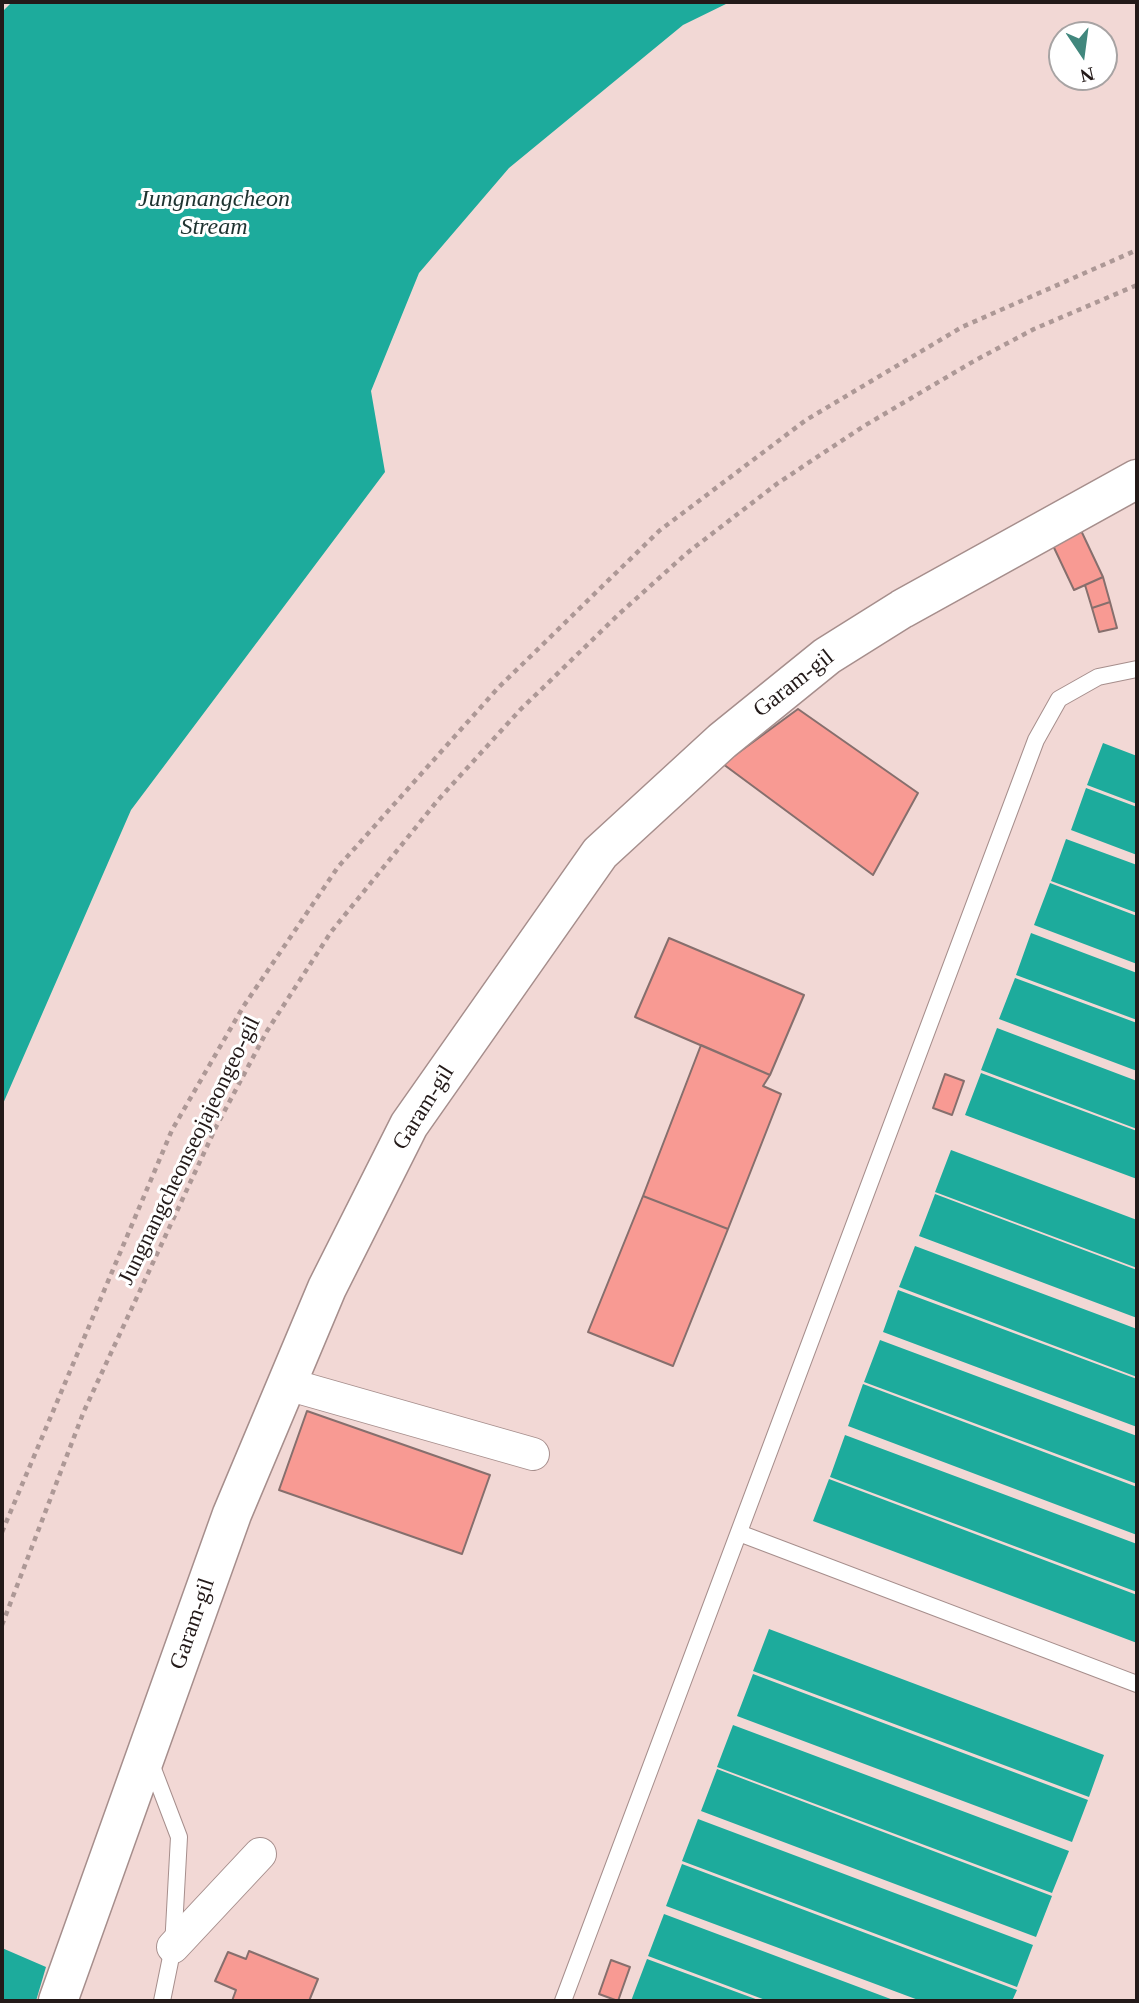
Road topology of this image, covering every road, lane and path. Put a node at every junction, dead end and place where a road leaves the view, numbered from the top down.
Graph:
1 (1137, 250) edge
2 (1137, 285) edge
3 (1137, 479) edge
4 (1137, 669) edge
5 (287, 1384) junction
6 (533, 1454) dead end
7 (2, 1532) edge
8 (738, 1533) junction
9 (2, 1625) edge
10 (1137, 1684) edge
11 (147, 1752) junction
12 (260, 1854) dead end
13 (173, 1947) junction
14 (58, 2001) edge
15 (162, 2001) edge
16 (563, 2001) edge

1 - 7 path
2 - 9 path, Jungnangcheonseojajeongeo-gil
3 - 5 street, Garam-gil
4 - 8 lane
5 - 6 street
5 - 11 street, Garam-gil
8 - 10 lane
8 - 16 lane
11 - 13 lane
11 - 14 street, Garam-gil
12 - 13 street
13 - 15 lane

